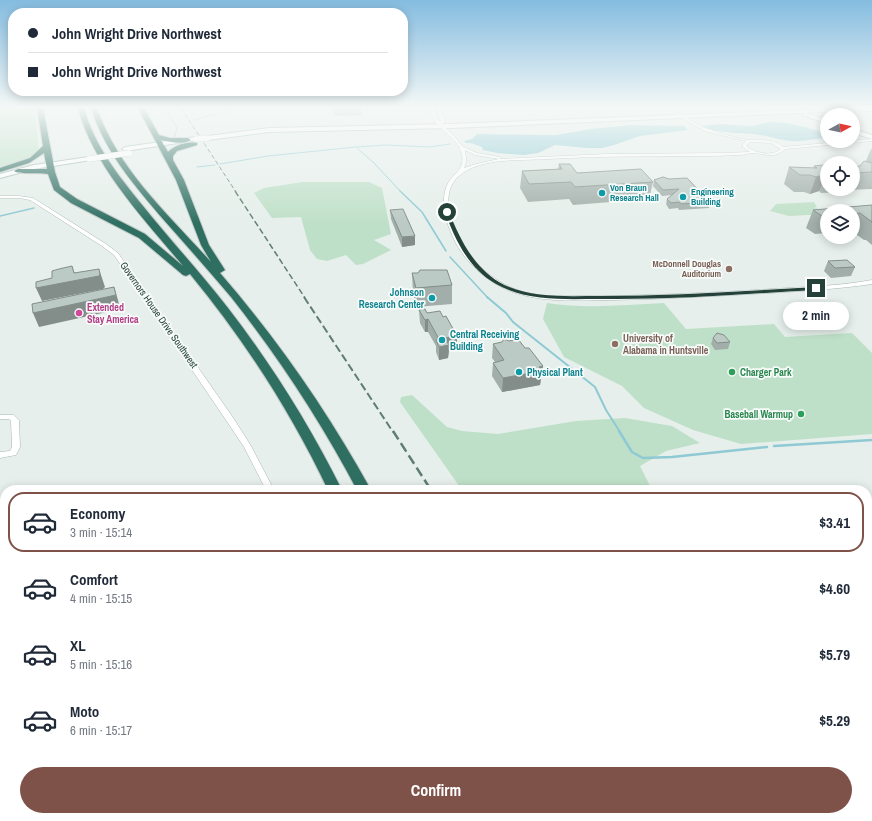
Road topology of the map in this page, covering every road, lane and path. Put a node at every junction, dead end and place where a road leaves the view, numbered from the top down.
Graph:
1 (47, 146) joint
2 (95, 146) edge
3 (110, 146) edge
4 (159, 146) edge
5 (161, 146) edge
6 (183, 146) edge
7 (746, 146) edge
8 (789, 146) edge
9 (461, 147) joint
10 (781, 147) joint
11 (750, 150) junction
12 (756, 152) junction
13 (738, 154) junction
14 (513, 159) junction
15 (169, 160) junction
16 (50, 166) junction
17 (18, 171) joint
18 (0, 172) edge
19 (461, 172) junction
20 (0, 197) edge
21 (872, 282) edge
22 (207, 290) junction
23 (237, 299) junction
24 (0, 417) edge
25 (0, 455) edge
26 (267, 485) edge
27 (333, 485) edge
28 (361, 485) edge

1 - 16 highway
1 - 18 highway
2 - 22 highway
3 - 23 highway
4 - 16 main road, bridge
5 - 15 highway
6 - 15 highway
7 - 11 street
8 - 10 street
9 - 14 street
9 - 19 street
10 - 12 street
11 - 12 street
11 - 13 street
12 - 13 street
13 - 14 street
14 - 19 street
15 - 23 highway
16 - 17 highway
16 - 18 main road
16 - 22 highway
17 - 18 main road
19 - 21 street
20 - 26 street, Governors House Drive Southwest
22 - 27 highway
23 - 28 highway
24 - 25 street

